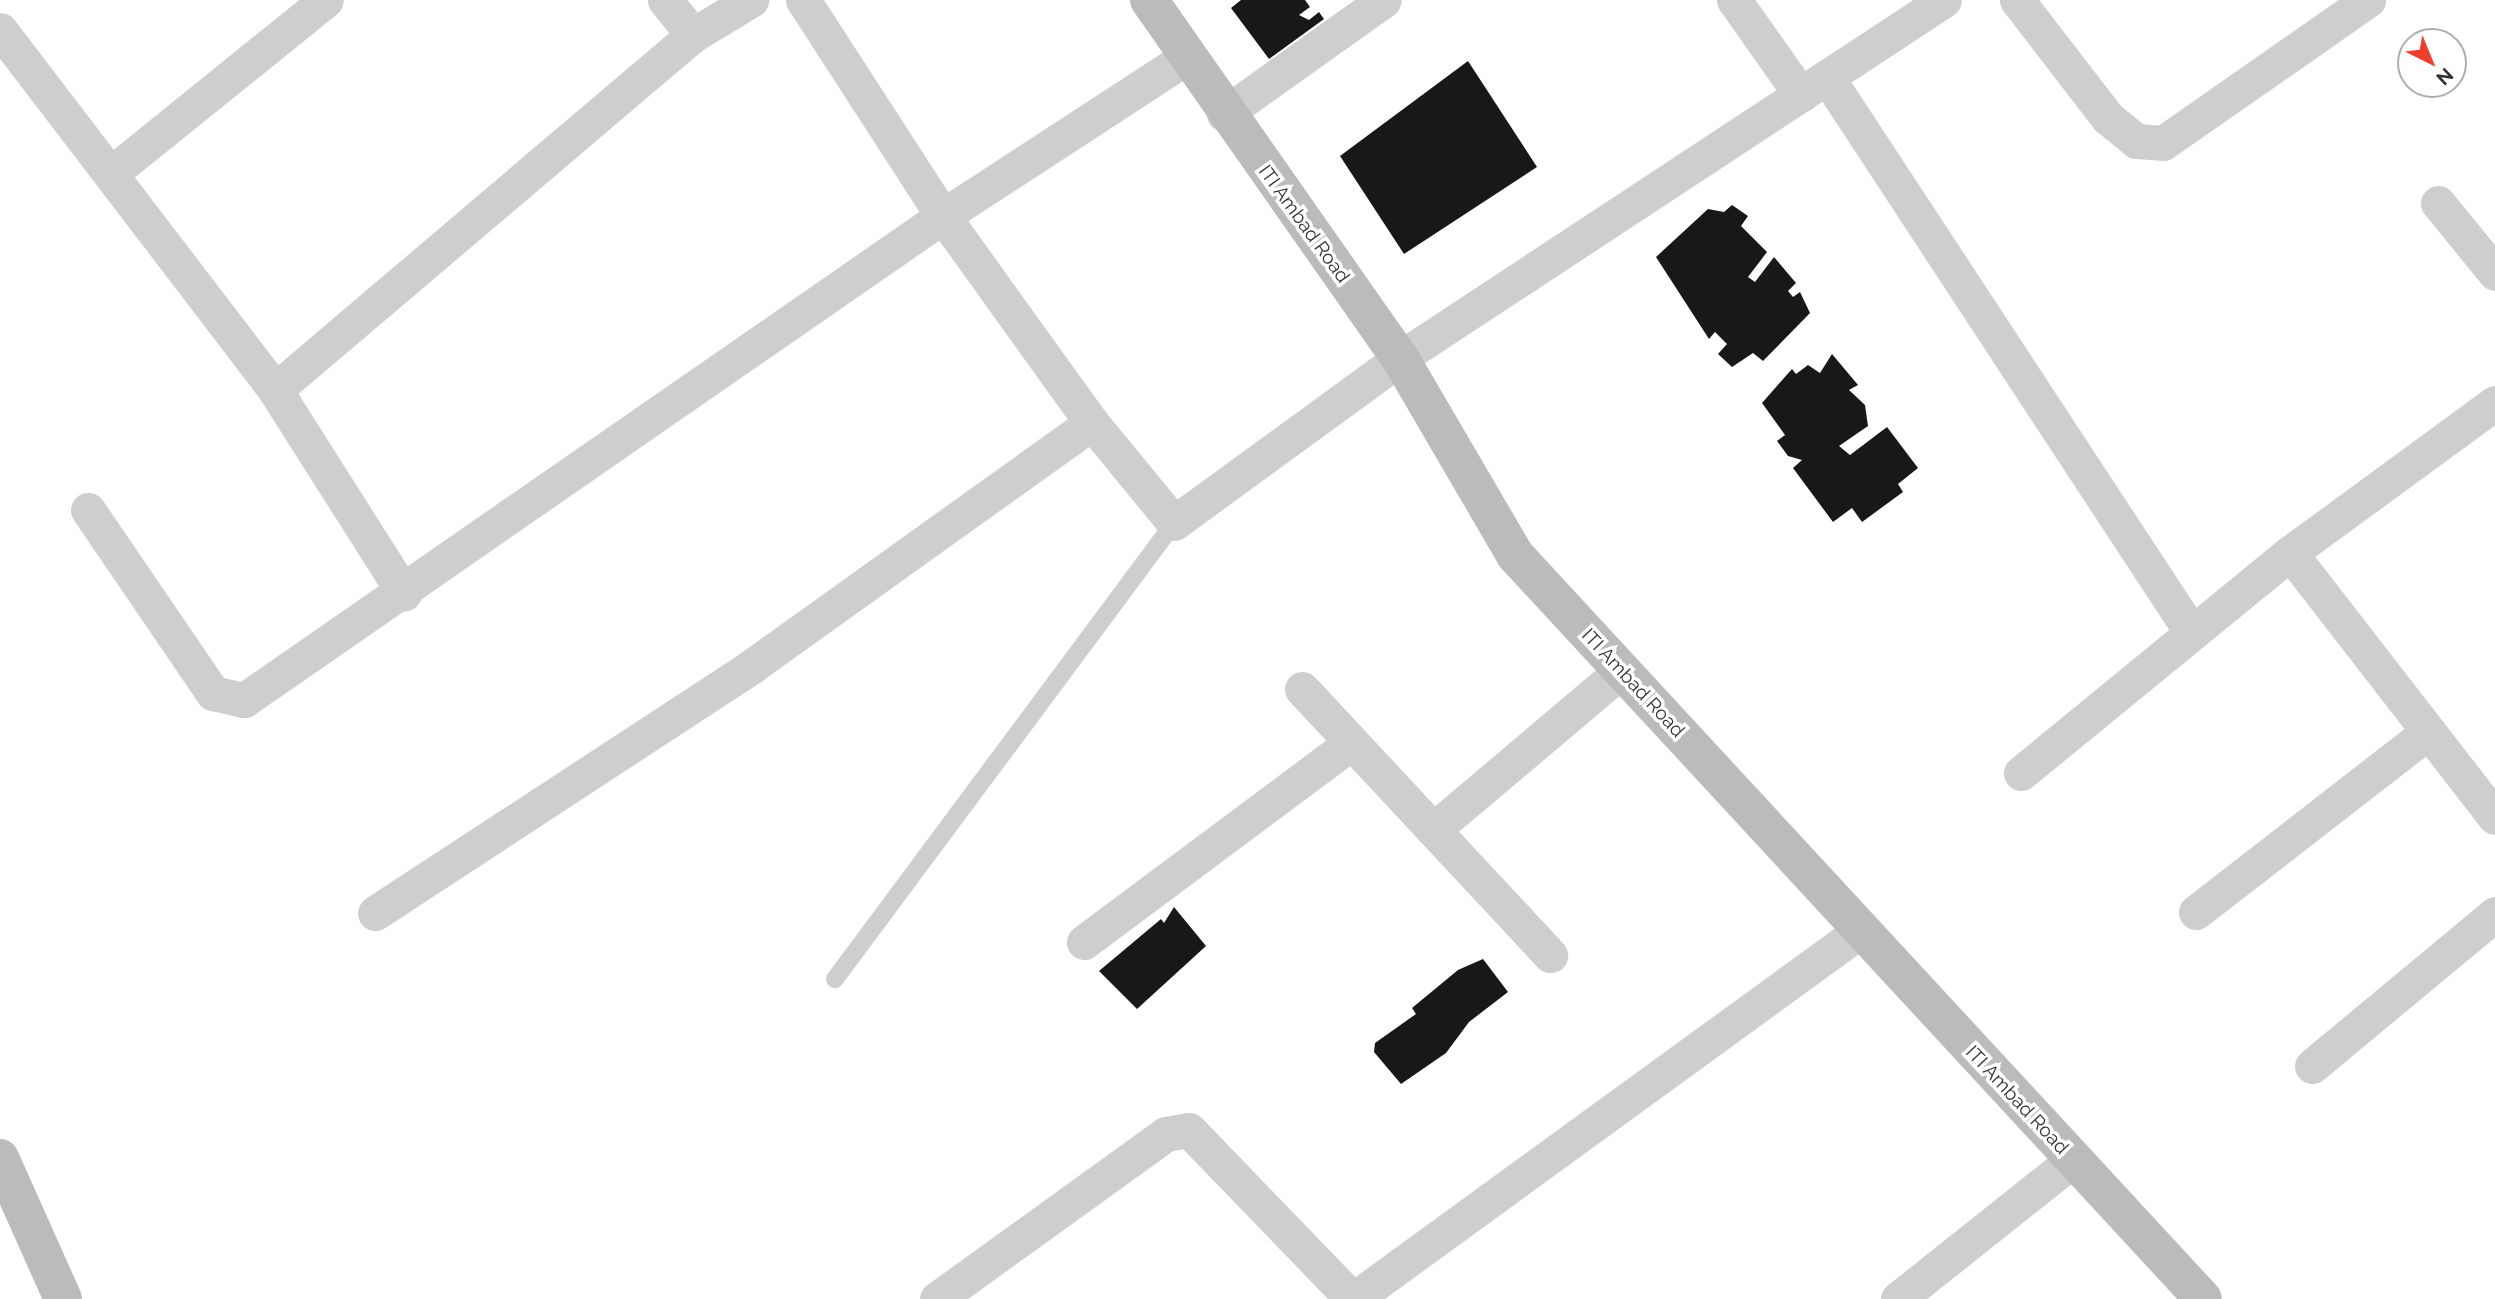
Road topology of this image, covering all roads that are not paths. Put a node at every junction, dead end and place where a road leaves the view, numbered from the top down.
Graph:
1 (326, 0) edge
2 (665, 0) edge
3 (751, 0) edge
4 (803, 0) edge
5 (1149, 0) edge
6 (1384, 0) edge
7 (1734, 0) edge
8 (1944, 0) edge
9 (2017, 0) edge
10 (2368, 0) edge
11 (0, 30) edge
12 (693, 36) junction
13 (1185, 58) junction
14 (1814, 86) junction
15 (1224, 114) junction
16 (114, 171) junction
17 (2438, 203) dead end
18 (943, 216) junction
19 (2495, 273) edge
20 (1400, 358) junction
21 (275, 390) junction
22 (2495, 403) edge
23 (1092, 423) junction
24 (88, 510) dead end
25 (1174, 523) junction
26 (2290, 554) junction
27 (404, 593) junction
28 (2192, 633) junction
29 (1621, 671) junction
30 (1302, 689) dead end
31 (2428, 732) junction
32 (1351, 743) junction
33 (2021, 773) dead end
34 (2495, 817) edge
35 (1433, 830) junction
36 (2196, 912) dead end
37 (375, 913) dead end
38 (2495, 914) edge
39 (1860, 931) junction
40 (1084, 942) dead end
41 (1550, 955) dead end
42 (835, 979) dead end
43 (2312, 1066) dead end
44 (0, 1158) edge
45 (2074, 1160) junction
46 (63, 1299) edge
47 (937, 1299) edge
48 (1353, 1299) edge
49 (1898, 1299) edge
50 (2203, 1299) edge

1 - 16 street
2 - 12 street
3 - 12 street
4 - 18 street
5 - 13 street, ITI Ambad Road
6 - 15 street
7 - 14 street
8 - 14 street
9 - 10 street
11 - 16 street
12 - 21 street
13 - 15 street, ITI Ambad Road
13 - 18 street
14 - 20 street
14 - 28 street
15 - 20 street, ITI Ambad Road
16 - 21 street
17 - 19 street
18 - 23 street
18 - 27 street
20 - 25 street
20 - 29 street, ITI Ambad Road
21 - 27 street
22 - 26 street
23 - 25 street
23 - 37 street
24 - 27 street
25 - 42 lane
26 - 28 street
26 - 31 street
28 - 33 street
29 - 35 street
29 - 39 street, ITI Ambad Road
30 - 32 street
31 - 34 street
31 - 36 street
32 - 35 street
32 - 40 street
35 - 41 street
38 - 43 street
39 - 45 street, ITI Ambad Road
39 - 48 street
44 - 46 street
45 - 49 street
45 - 50 street, ITI Ambad Road
47 - 48 street

